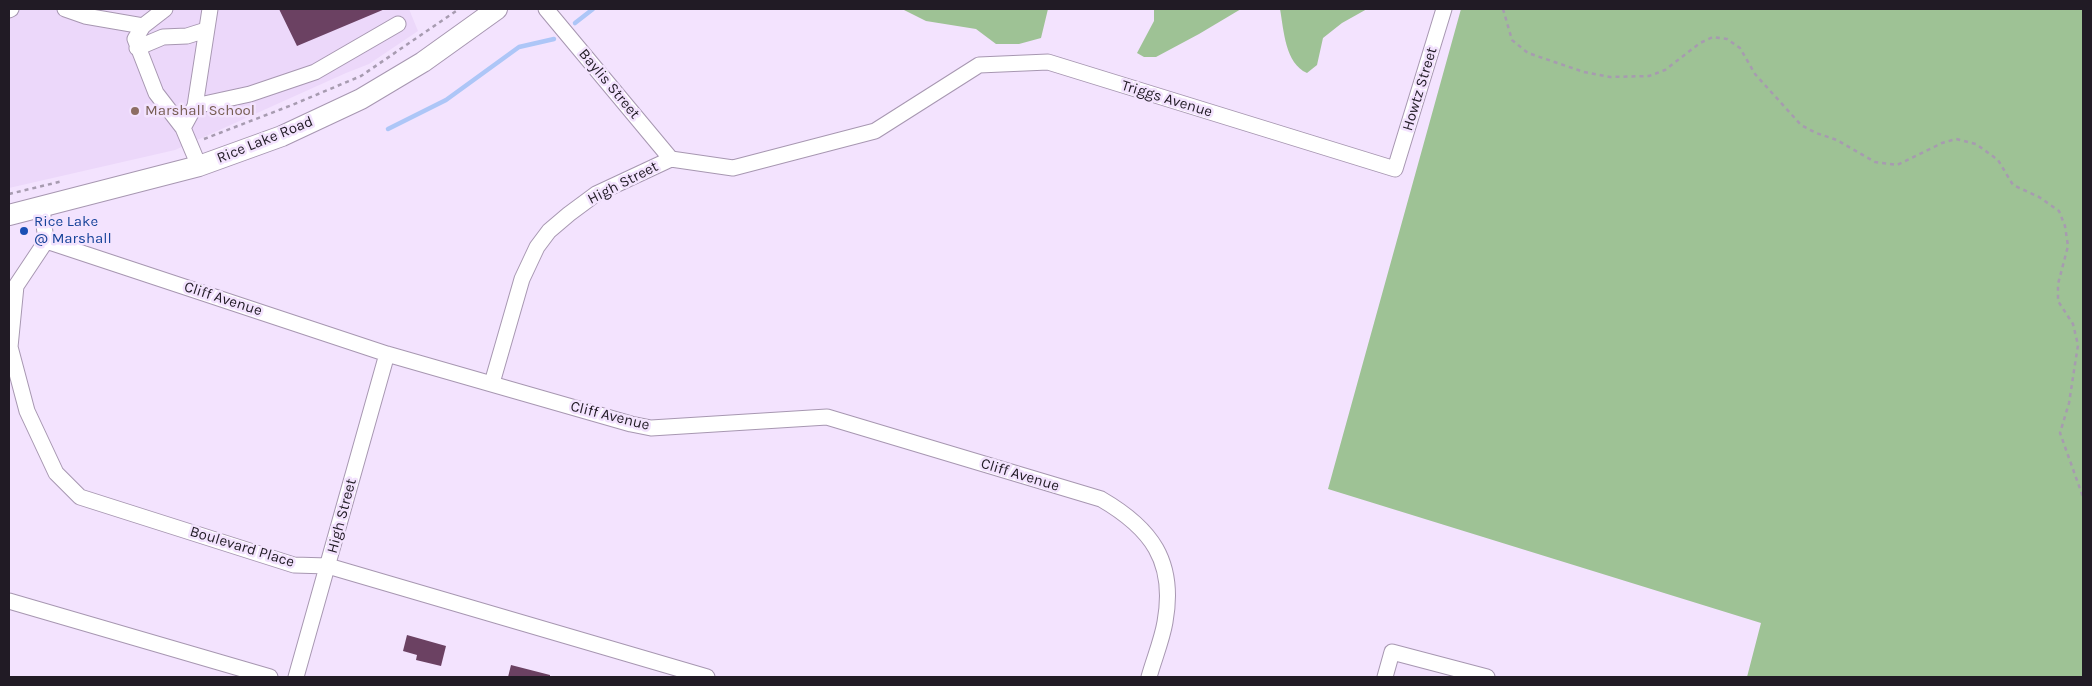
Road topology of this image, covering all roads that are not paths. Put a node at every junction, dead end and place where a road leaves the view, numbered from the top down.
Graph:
1 (65, 9) edge
2 (165, 9) edge
3 (210, 9) edge
4 (497, 9) edge
5 (546, 9) edge
6 (1444, 9) edge
7 (398, 24) dead end
8 (144, 26) junction
9 (206, 30) junction
10 (137, 48) junction
11 (942, 90) joint
12 (195, 106) junction
13 (183, 128) junction
14 (671, 159) junction
15 (199, 166) junction
16 (1395, 168) joint
17 (42, 208) junction
18 (9, 215) edge
19 (46, 241) junction
20 (11, 308) edge
21 (387, 354) junction
22 (492, 382) junction
23 (328, 566) junction
24 (9, 601) edge
25 (270, 677) edge
26 (296, 677) edge
27 (708, 677) edge
28 (1149, 677) edge
29 (1385, 677) edge
30 (1487, 677) edge

1 - 8 street
2 - 8 street
3 - 9 street
4 - 15 main road, Rice Lake Road
5 - 14 street, Baylis Street
6 - 16 street, Howtz Street
7 - 12 street
8 - 10 street
9 - 10 street
9 - 12 street
10 - 13 street
11 - 14 street, High Street
11 - 16 street, Triggs Avenue
12 - 13 street
13 - 15 street
14 - 22 street, High Street
15 - 17 main road, Rice Lake Road
17 - 18 main road, Rice Lake Road
17 - 19 street
19 - 20 street, Boulevard Place
19 - 21 street, Cliff Avenue
20 - 23 street, Boulevard Place
21 - 22 street, Cliff Avenue
21 - 23 street, High Street
22 - 28 street, Cliff Avenue
23 - 26 street, High Street
23 - 27 street, Boulevard Place
24 - 25 street
29 - 30 street

